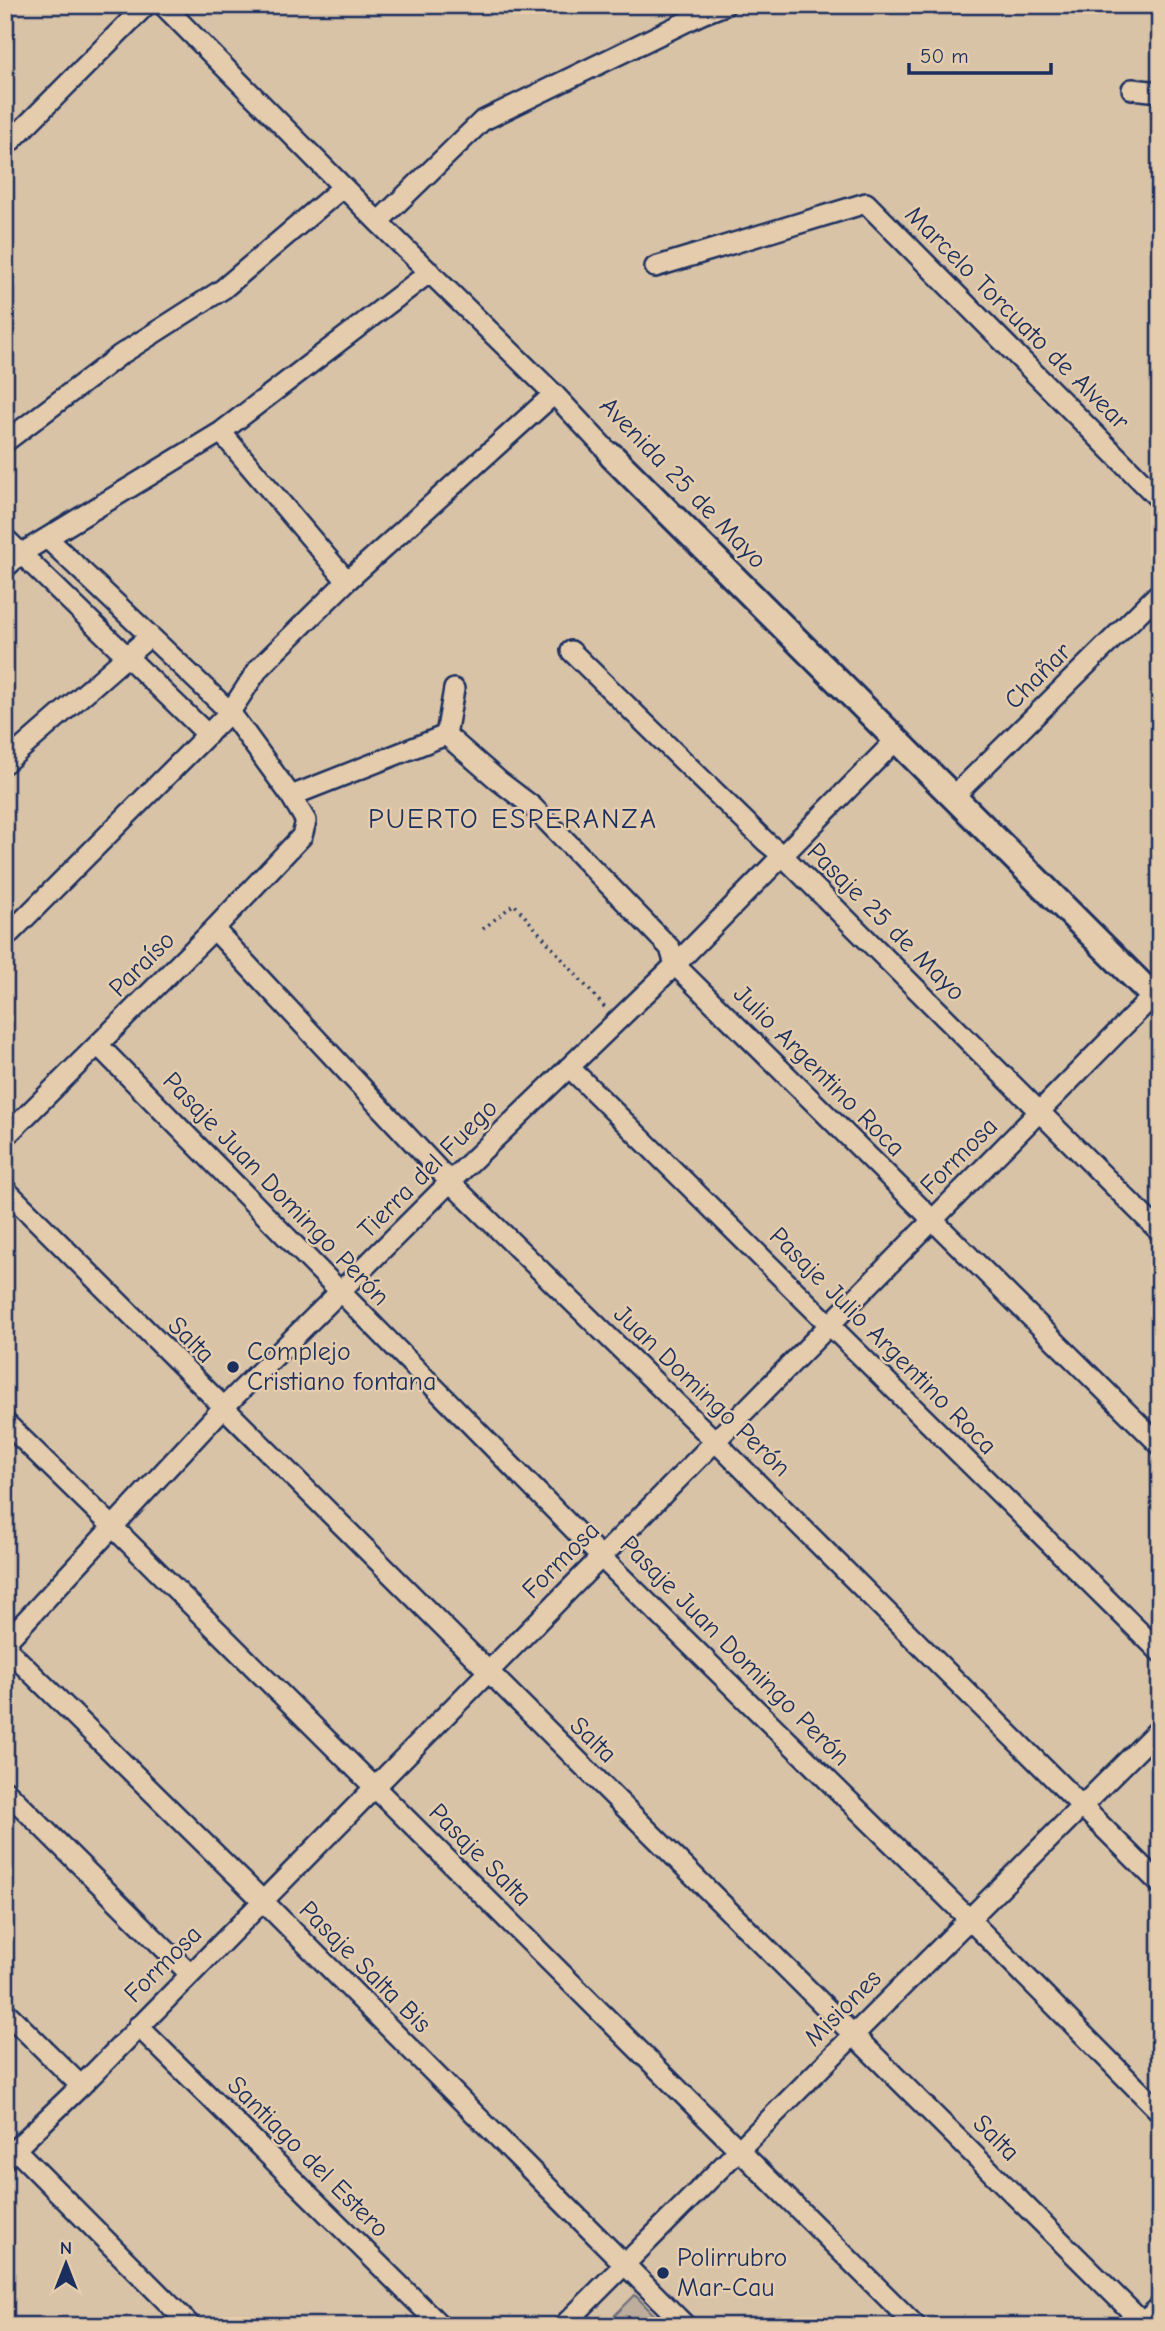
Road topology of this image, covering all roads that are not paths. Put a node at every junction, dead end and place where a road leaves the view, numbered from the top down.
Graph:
1 (146, 5) edge
2 (163, 5) edge
3 (725, 5) edge
4 (702, 10) edge
5 (1132, 89) dead end
6 (1160, 92) edge
7 (5, 147) edge
8 (343, 187) junction
9 (379, 222) junction
10 (656, 267) dead end
11 (430, 272) junction
12 (554, 394) junction
13 (221, 432) junction
14 (5, 442) edge
15 (612, 456) joint
16 (1160, 500) edge
17 (5, 538) edge
18 (47, 538) junction
19 (22, 552) junction
20 (5, 568) edge
21 (347, 581) junction
22 (1160, 593) edge
23 (150, 636) junction
24 (571, 651) dead end
25 (126, 656) junction
26 (454, 689) dead end
27 (230, 712) junction
28 (446, 734) junction
29 (208, 735) junction
30 (897, 740) junction
31 (5, 762) edge
32 (291, 796) junction
33 (953, 797) junction
34 (782, 855) junction
35 (214, 929) junction
36 (5, 938) edge
37 (675, 965) junction
38 (1156, 999) edge
39 (98, 1045) junction
40 (569, 1067) junction
41 (1039, 1112) junction
42 (5, 1137) edge
43 (450, 1182) junction
44 (5, 1189) edge
45 (932, 1220) junction
46 (1160, 1232) edge
47 (341, 1293) junction
48 (830, 1325) junction
49 (223, 1408) junction
50 (5, 1423) edge
51 (715, 1441) junction
52 (1160, 1445) edge
53 (112, 1526) junction
54 (601, 1557) junction
55 (5, 1645) edge
56 (1160, 1652) edge
57 (487, 1672) junction
58 (1160, 1728) edge
59 (374, 1787) junction
60 (5, 1790) edge
61 (1082, 1806) junction
62 (1160, 1884) edge
63 (262, 1900) junction
64 (969, 1919) junction
65 (190, 1974) junction
66 (5, 2011) edge
67 (138, 2026) junction
68 (855, 2034) junction
69 (81, 2086) junction
70 (1160, 2112) edge
71 (739, 2149) junction
72 (10, 2154) edge
73 (624, 2264) junction
74 (1160, 2306) edge
75 (1143, 2325) edge
76 (191, 2326) edge
77 (441, 2326) edge
78 (563, 2326) edge
79 (686, 2326) edge
80 (916, 2326) edge

1 - 7 street
2 - 8 street, Avenida 25 de Mayo
3 - 4 street
4 - 9 street
5 - 6 street
8 - 9 street, Avenida 25 de Mayo
8 - 14 street
9 - 11 street, Avenida 25 de Mayo
10 - 16 street, Marcelo Torcuato de Alvear
11 - 12 street, Avenida 25 de Mayo
11 - 13 street
12 - 15 street, Avenida 25 de Mayo
12 - 21 street
13 - 18 street
13 - 21 street
15 - 30 main road, Avenida 25 de Mayo
17 - 19 street
18 - 19 street
18 - 23 street
19 - 20 street
19 - 25 street
21 - 27 street
22 - 33 street, Chañar
23 - 25 street
23 - 27 street
24 - 34 street, Pasaje 25 de Mayo
25 - 29 street
25 - 31 street
26 - 28 street
27 - 29 street
27 - 32 street
28 - 32 street
28 - 37 street, Julio Argentino Roca
29 - 36 street
30 - 33 main road, Avenida 25 de Mayo
30 - 34 street, Tierra del Fuego
32 - 35 street, Paraíso
33 - 38 main road, Avenida 25 de Mayo
34 - 37 street, Tierra del Fuego
34 - 41 street, Pasaje 25 de Mayo
35 - 39 street, Paraíso
35 - 43 street, Juan Domingo Perón
37 - 40 street, Tierra del Fuego
37 - 45 street, Julio Argentino Roca
38 - 41 street, Formosa
39 - 42 street, Paraíso
39 - 47 street, Pasaje Juan Domingo Perón
40 - 43 street, Tierra del Fuego
40 - 48 street, Pasaje Julio Argentino Roca
41 - 45 street, Formosa
41 - 46 street, Pasaje 25 de Mayo
43 - 47 street, Tierra del Fuego
43 - 51 street, Juan Domingo Perón
44 - 49 street, Salta
45 - 48 street, Formosa
45 - 52 street, Julio Argentino Roca
47 - 49 street, Tierra del Fuego
47 - 54 street, Pasaje Juan Domingo Perón
48 - 51 street, Formosa
48 - 56 street, Pasaje Julio Argentino Roca
49 - 53 street, Tierra del Fuego
49 - 57 street, Salta
50 - 53 street, Pasaje Salta
51 - 54 street, Formosa
51 - 61 street, Juan Domingo Perón
53 - 55 street, Tierra del Fuego
53 - 59 street, Pasaje Salta
54 - 57 street, Formosa
54 - 64 street, Pasaje Juan Domingo Perón
55 - 63 street, Pasaje Salta Bis
57 - 59 street, Formosa
57 - 68 street, Salta
58 - 61 street, Misiones
59 - 63 street, Formosa
59 - 71 street, Pasaje Salta
60 - 65 street
61 - 62 street, Juan Domingo Perón
61 - 64 street, Misiones
63 - 65 street, Formosa
63 - 73 street, Pasaje Salta Bis
64 - 68 street, Misiones
64 - 70 street, Pasaje Juan Domingo Perón
65 - 67 street, Formosa
66 - 69 street
67 - 69 street, Formosa
67 - 77 street, Santiago del Estero
68 - 71 street, Misiones
68 - 75 street, Salta
69 - 72 street, Formosa
71 - 73 street, Misiones
71 - 80 street, Pasaje Salta
72 - 76 street
73 - 78 street, Misiones
73 - 79 street, Pasaje Salta Bis
74 - 75 street

